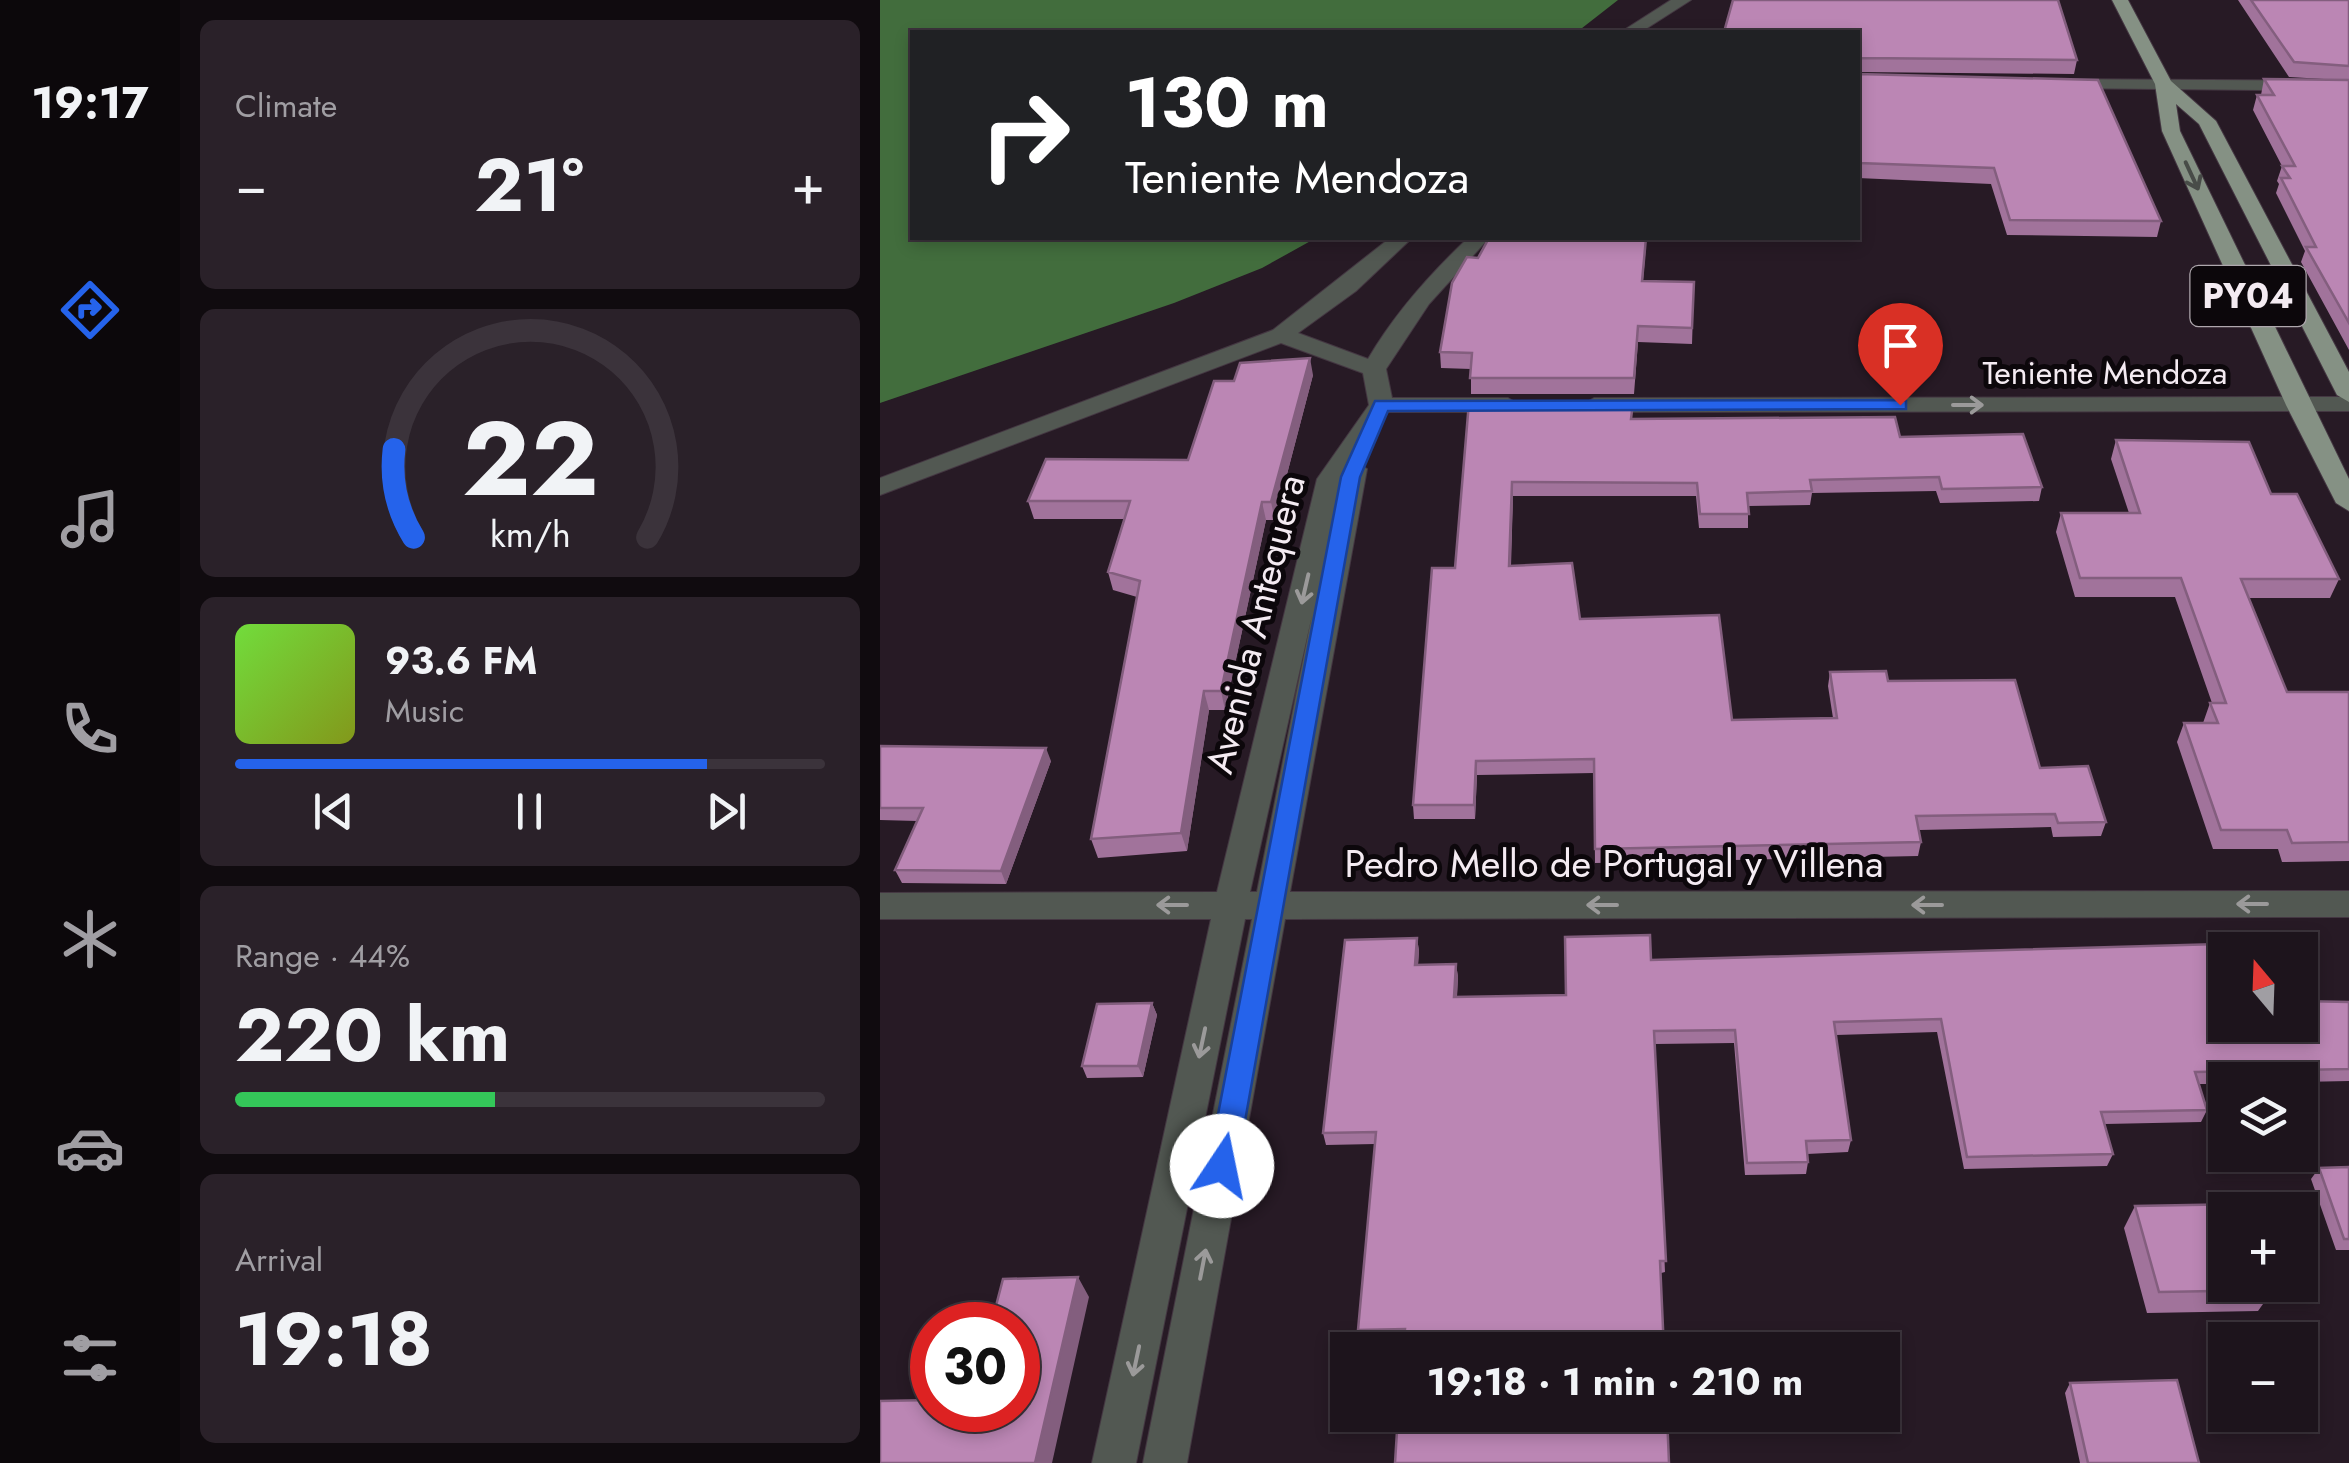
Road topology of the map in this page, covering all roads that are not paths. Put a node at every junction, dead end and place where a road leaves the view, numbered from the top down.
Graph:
1 (1682, 0) edge
2 (2120, 0) edge
3 (1633, 30) edge
4 (2030, 83) edge
5 (2164, 84) junction
6 (2349, 86) edge
7 (1400, 240) edge
8 (1477, 240) edge
9 (1281, 335) junction
10 (1374, 369) junction
11 (2349, 394) edge
12 (2349, 404) edge
13 (1381, 405) junction
14 (2298, 405) junction
15 (880, 487) edge
16 (2349, 503) edge
17 (2349, 904) edge
18 (1231, 905) junction
19 (880, 906) edge
20 (1273, 906) junction
21 (1114, 1463) edge
22 (1164, 1463) edge

1 - 3 street
2 - 5 main road, PY04
4 - 5 street
5 - 6 street
5 - 11 main road, PY04
5 -> 14 main road, PY04
7 - 9 street
8 - 10 street
9 - 10 street
9 - 15 street
10 - 13 street
12 - 14 street, Teniente Mendoza
13 -> 14 street, Teniente Mendoza
13 -> 18 street, Avenida Antequera
13 - 20 street, Avenida Antequera
14 - 16 main road, PY04
17 -> 20 street, Pedro Mello de Portugal y Villena
18 -> 19 street, Pedro Mello de Portugal y Villena
18 - 20 street, Pedro Mello de Portugal y Villena
18 -> 21 street, Avenida Antequera
22 -> 20 street, Avenida Antequera

